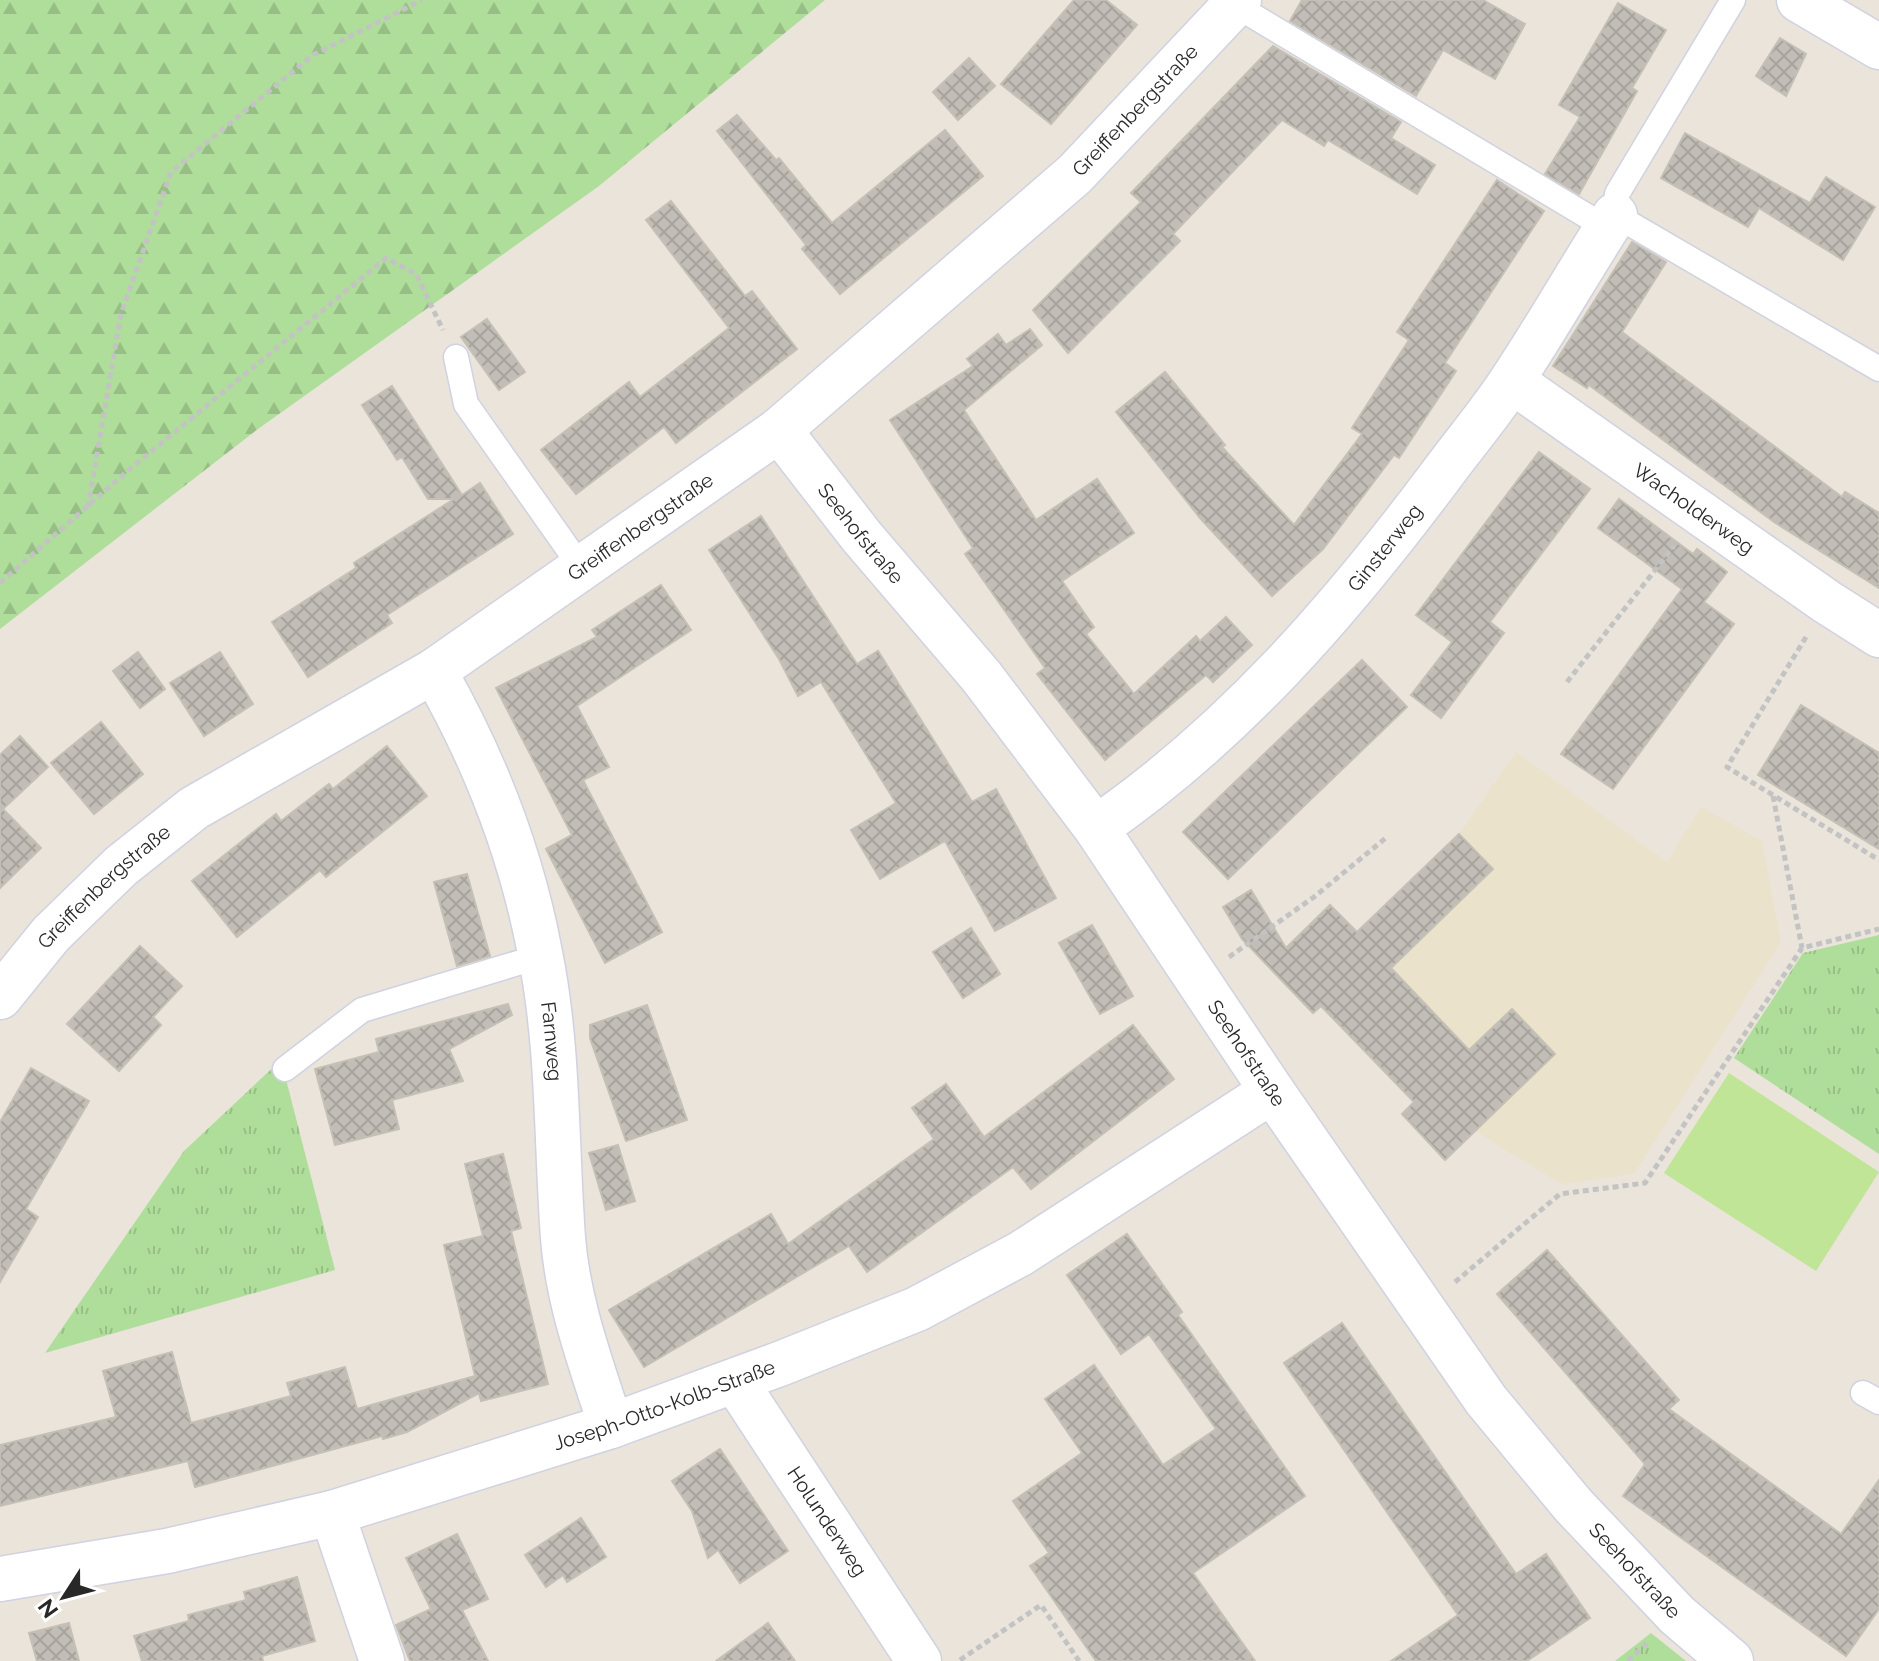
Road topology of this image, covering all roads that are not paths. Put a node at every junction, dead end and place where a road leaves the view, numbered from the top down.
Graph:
1 (1733, 0) edge
2 (1799, 0) edge
3 (1237, 2) edge
4 (1879, 47) edge
5 (1611, 221) junction
6 (456, 357) road end
7 (1879, 369) edge
8 (1512, 381) junction
9 (779, 430) junction
10 (583, 570) junction
11 (1879, 635) edge
12 (434, 671) junction
13 (1096, 828) junction
14 (541, 956) junction
15 (0, 997) edge
16 (285, 1069) dead end
17 (1272, 1091) junction
18 (735, 1381) junction
19 (611, 1426) junction
20 (332, 1513) junction
21 (0, 1579) edge
22 (382, 1661) edge
23 (919, 1661) edge
24 (1731, 1661) edge

1 - 5 lane
2 - 4 street
3 - 5 lane
3 - 9 street, Greiffenbergstraße
5 - 7 lane
5 - 8 street, Ginsterweg
6 - 10 lane
8 - 11 street, Wacholderweg
8 - 13 street, Ginsterweg
9 - 10 street, Greiffenbergstraße
9 - 13 street, Seehofstraße
10 - 12 street, Greiffenbergstraße
12 - 14 street, Farnweg
12 - 15 street, Greiffenbergstraße
13 - 17 street, Seehofstraße
14 - 16 lane
14 - 19 street, Farnweg
17 - 18 street, Joseph-Otto-Kolb-Straße
17 - 24 street, Seehofstraße
18 - 19 street, Joseph-Otto-Kolb-Straße
18 - 23 street, Holunderweg
19 - 20 street, Joseph-Otto-Kolb-Straße
20 - 21 street, Joseph-Otto-Kolb-Straße
20 - 22 street

